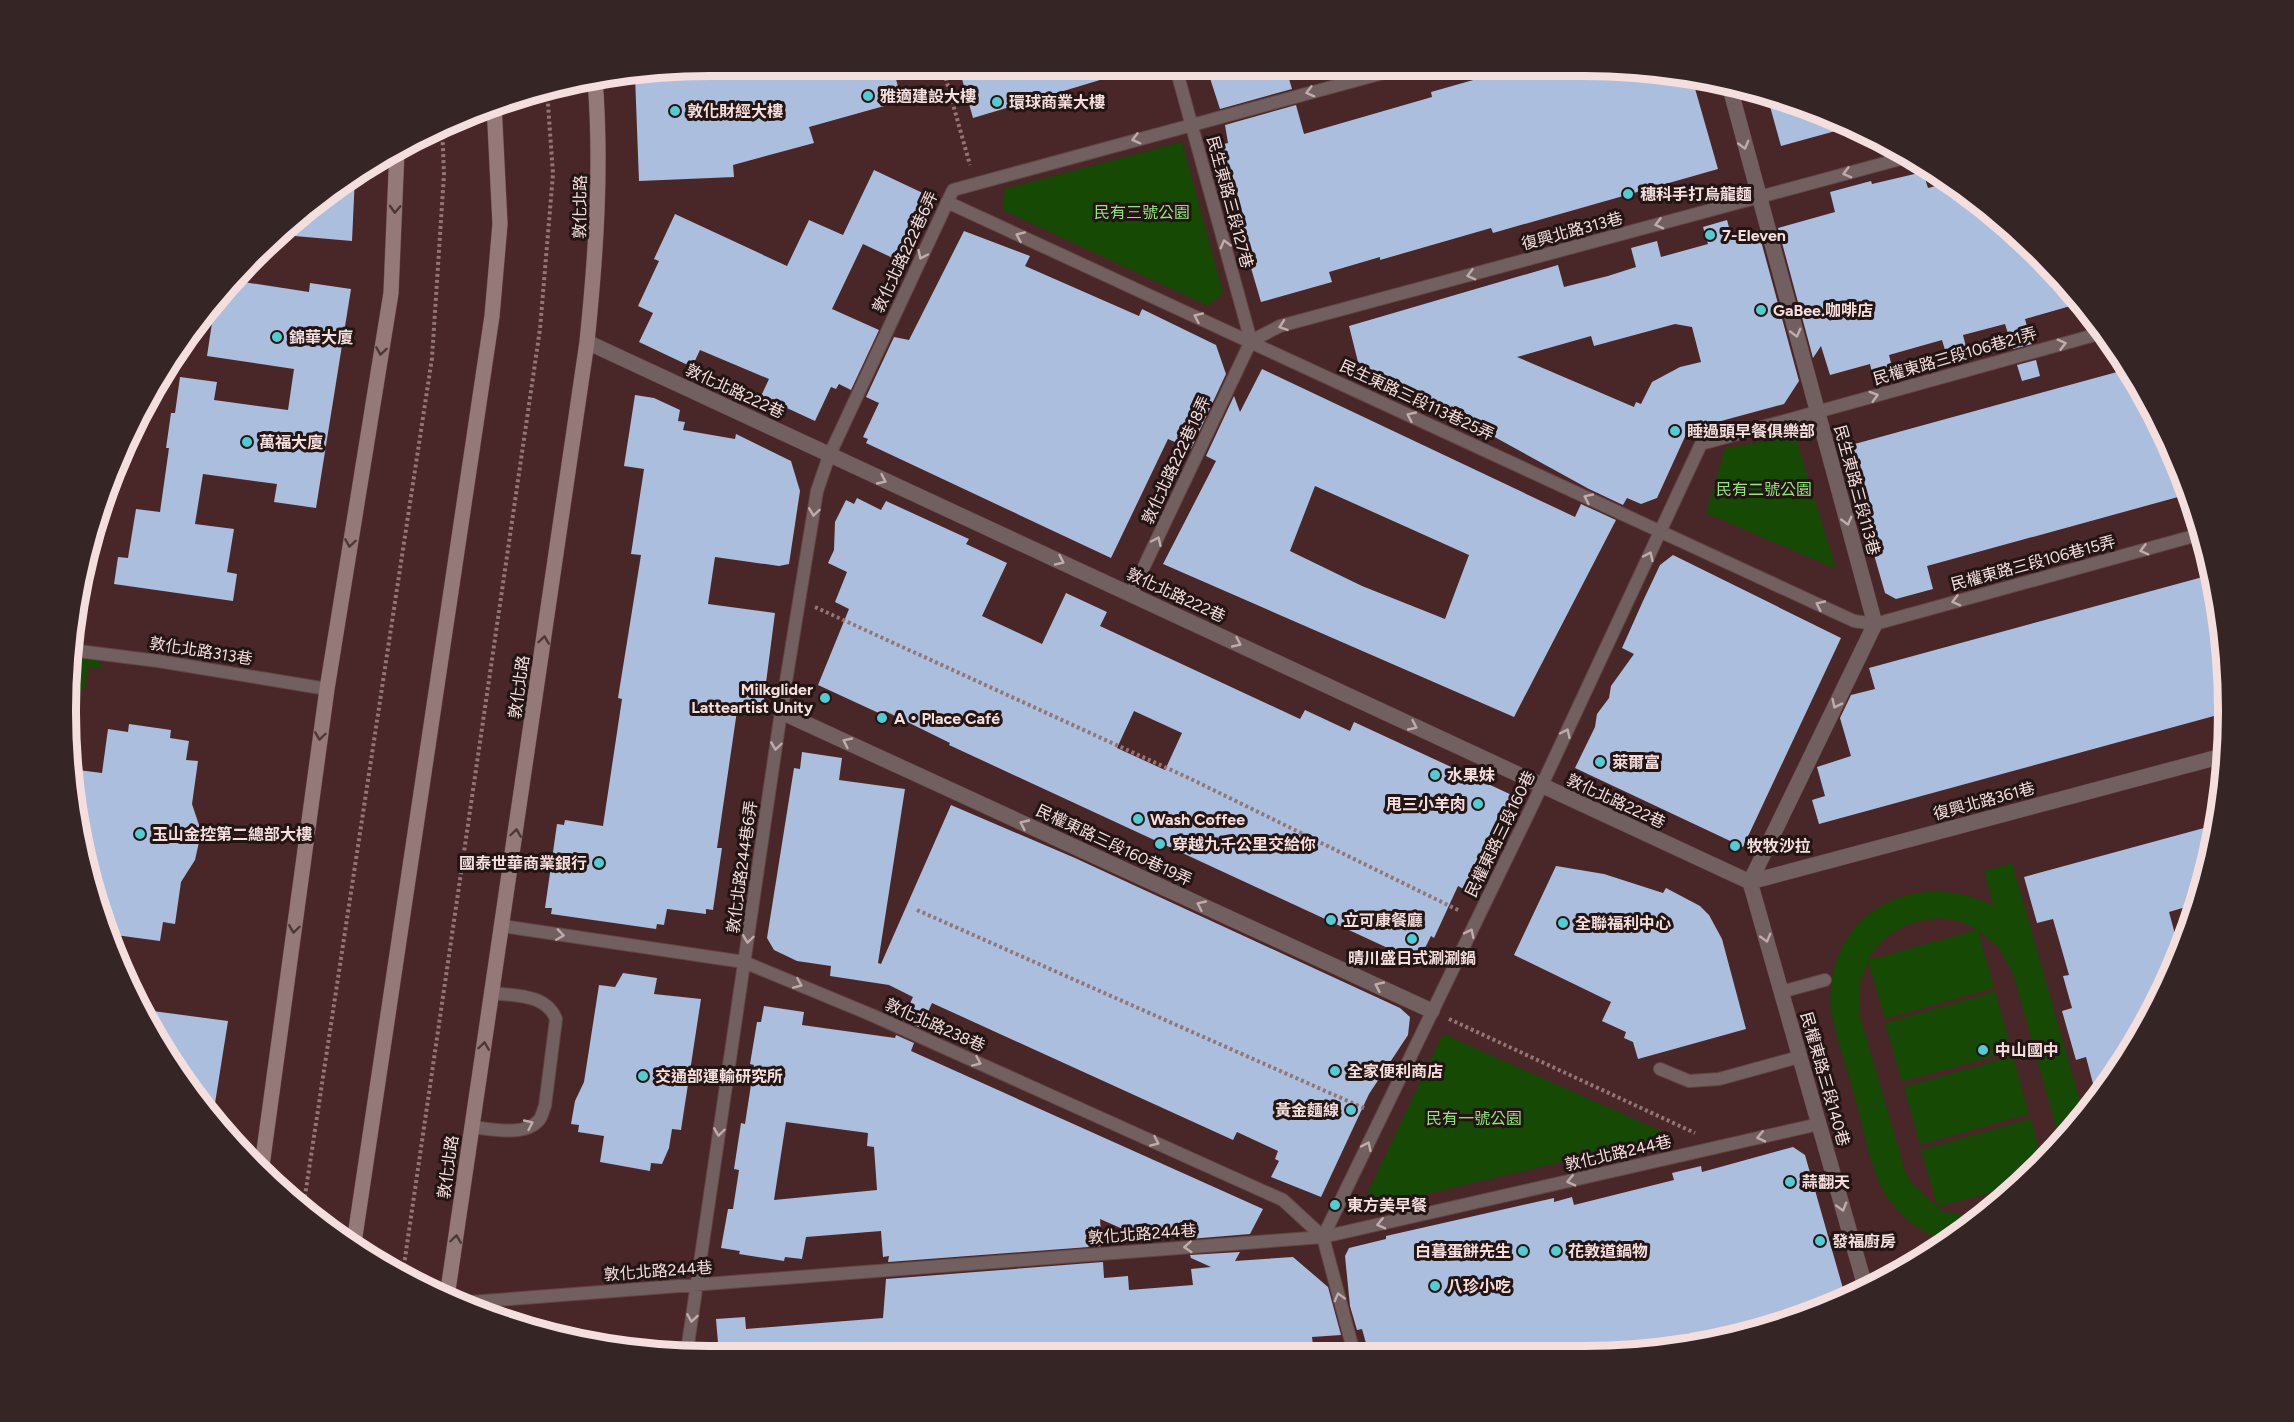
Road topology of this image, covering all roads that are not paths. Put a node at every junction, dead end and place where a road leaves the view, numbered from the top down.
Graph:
1 (1178, 76) edge
2 (1372, 76) edge
3 (595, 88) edge
4 (1732, 95) edge
5 (495, 115) edge
6 (1192, 124) junction
7 (1896, 160) edge
8 (397, 161) edge
9 (1758, 198) junction
10 (946, 202) junction
11 (2094, 335) edge
12 (1251, 341) junction
13 (587, 342) junction
14 (1818, 412) junction
15 (829, 456) junction
16 (1660, 532) junction
17 (2193, 536) edge
18 (1131, 594) junction
19 (1875, 624) junction
20 (80, 651) edge
21 (327, 689) junction
22 (781, 712) junction
23 (2215, 758) edge
24 (1542, 786) junction
25 (1750, 882) junction
26 (502, 926) junction
27 (744, 962) junction
28 (1825, 980) dead end
29 (1781, 992) junction
30 (492, 993) junction
31 (1432, 1011) junction
32 (1799, 1057) junction
33 (1660, 1069) dead end
34 (1818, 1124) junction
35 (472, 1127) junction
36 (263, 1161) edge
37 (355, 1237) edge
38 (1323, 1237) junction
39 (1863, 1280) edge
40 (696, 1285) junction
41 (448, 1288) edge
42 (479, 1301) edge
43 (688, 1345) edge
44 (1352, 1346) edge

1 - 6 lane, 民生東路三段127巷
2 -> 6 lane, 敦化北路222巷6弄
3 - 13 main road, 敦化北路
4 -> 9 street, 民生東路三段113巷
5 - 37 main road
6 -> 10 lane, 敦化北路222巷6弄
12 -> 6 lane, 民生東路三段127巷
7 -> 9 lane, 復興北路313巷
8 -> 21 main road
9 -> 12 lane, 復興北路313巷
9 -> 14 street, 民生東路三段113巷
12 -> 10 lane, 民生東路三段113巷25弄
10 -> 15 lane, 敦化北路222巷6弄
14 -> 11 lane, 民權東路三段106巷21弄
16 -> 12 lane, 民生東路三段113巷25弄
18 -> 12 lane, 敦化北路222巷18弄
13 - 15 street, 敦化北路222巷
26 -> 13 main road, 敦化北路
14 - 16 lane, 民權東路三段160巷
14 -> 19 street, 民生東路三段113巷
15 -> 18 street, 敦化北路222巷
15 -> 22 lane, 敦化北路244巷6弄
19 -> 16 lane, 民生東路三段113巷25弄
24 -> 16 lane, 民權東路三段160巷
17 -> 19 lane, 民權東路三段106巷15弄
18 -> 24 street, 敦化北路222巷
19 -> 25 street
20 - 21 lane, 敦化北路313巷
21 -> 36 main road
22 -> 27 lane, 敦化北路244巷6弄
31 -> 22 street, 民權東路三段160巷19弄
23 - 25 street, 復興北路361巷
24 - 25 street, 敦化北路222巷
31 -> 24 lane, 民權東路三段160巷
25 -> 29 street, 民權東路三段140巷
26 -> 27 lane, 敦化北路238巷
26 - 30 main road, 敦化北路
27 -> 38 lane, 敦化北路238巷
27 -> 40 lane, 敦化北路244巷6弄
28 - 29 lane
29 - 32 street, 民權東路三段140巷
35 -> 30 main road, 敦化北路
35 -> 30 lane
38 -> 31 lane, 民權東路三段160巷
32 - 33 lane
32 - 34 street, 民權東路三段140巷
34 -> 38 lane, 敦化北路244巷
34 -> 39 street, 民權東路三段140巷
41 -> 35 main road, 敦化北路
38 -> 40 lane, 敦化北路244巷
44 -> 38 lane
40 - 42 lane, 敦化北路244巷
40 -> 43 lane, 敦化北路244巷6弄

